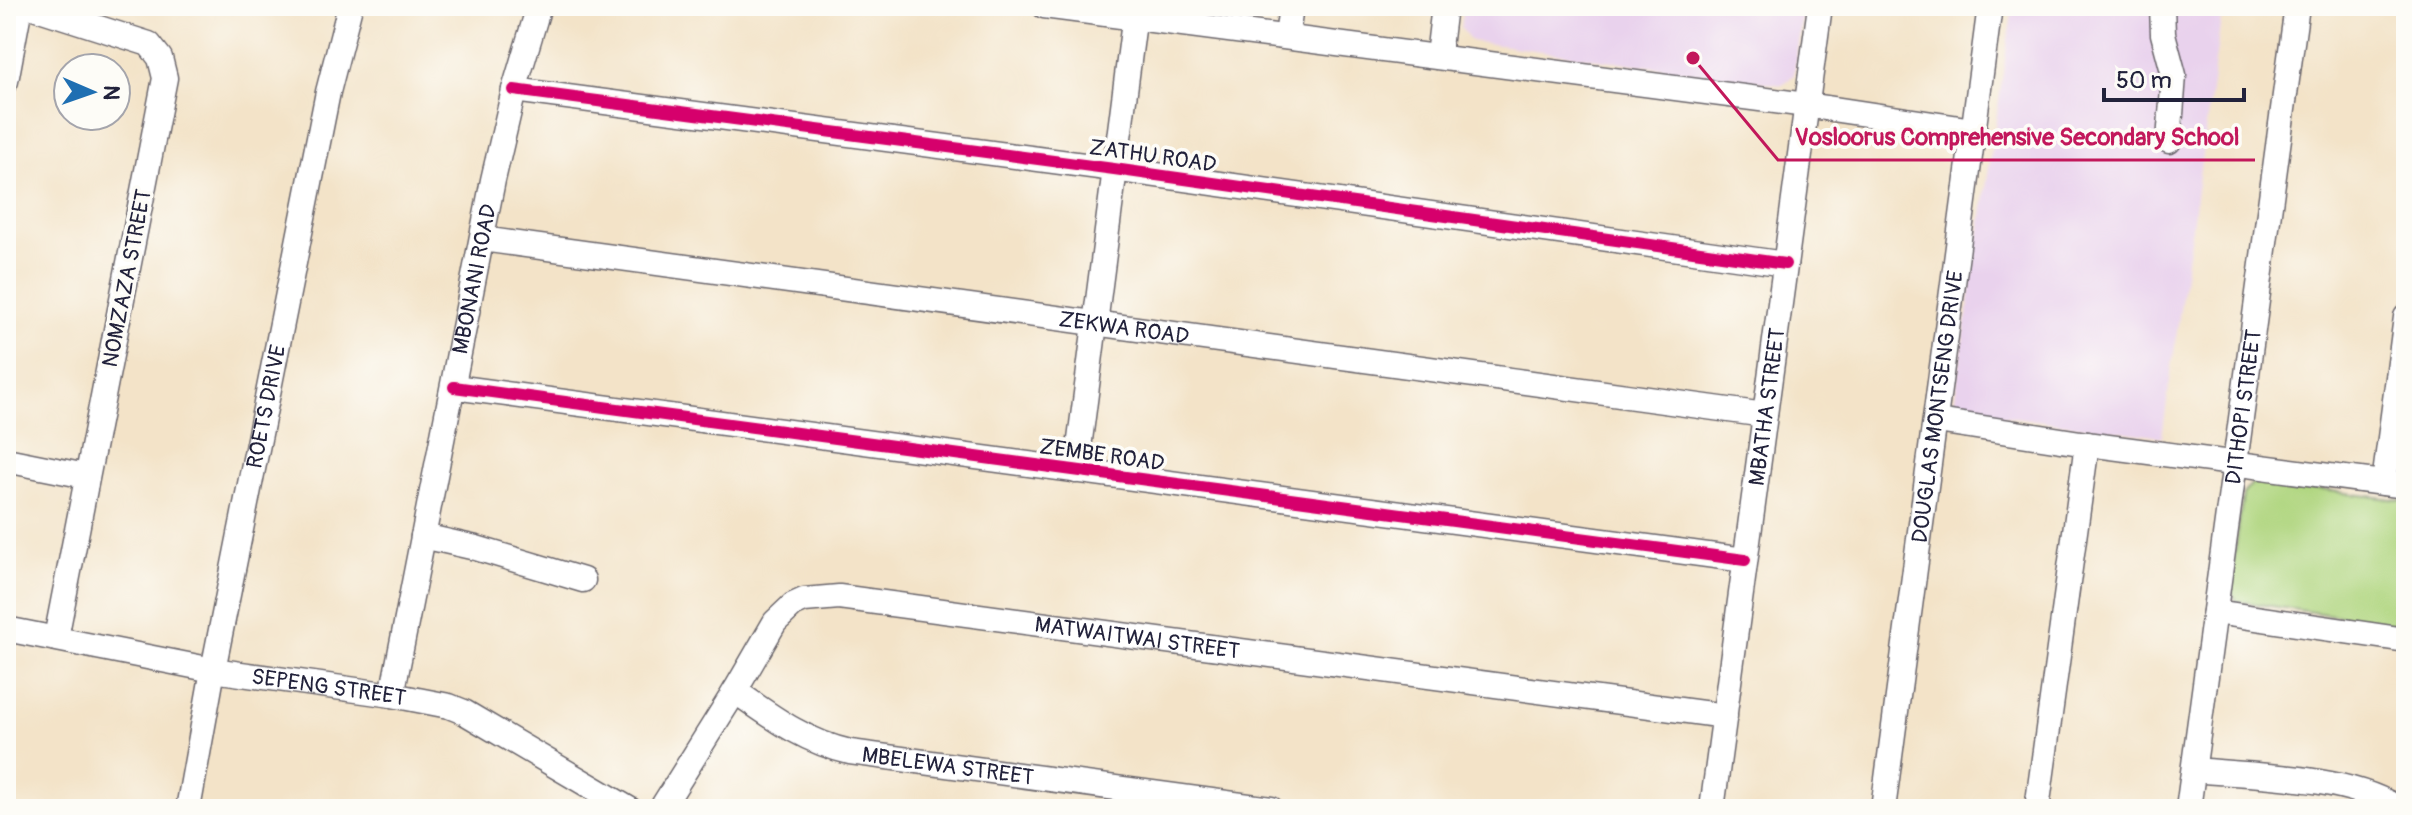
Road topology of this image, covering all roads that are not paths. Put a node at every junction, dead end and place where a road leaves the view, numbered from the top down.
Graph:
1 (20, 6) edge
2 (30, 6) edge
3 (350, 6) edge
4 (539, 6) edge
5 (1044, 6) edge
6 (1291, 6) edge
7 (1444, 6) edge
8 (1820, 6) edge
9 (1990, 6) edge
10 (2162, 6) edge
11 (2297, 6) edge
12 (1135, 12) edge
13 (1287, 37) junction
14 (1438, 56) junction
15 (6, 81) edge
16 (514, 90) junction
17 (1806, 105) junction
18 (1973, 130) junction
19 (2169, 141) dead end
20 (1114, 169) junction
21 (482, 239) junction
22 (1785, 264) junction
23 (1094, 323) junction
24 (2405, 327) edge
25 (454, 387) junction
26 (1765, 415) junction
27 (1937, 421) junction
28 (2087, 444) junction
29 (6, 460) edge
30 (2234, 463) junction
31 (1076, 471) junction
32 (86, 476) junction
33 (2395, 485) edge
34 (423, 536) junction
35 (1745, 560) junction
36 (583, 580) dead end
37 (2215, 612) junction
38 (6, 629) edge
39 (56, 638) junction
40 (2406, 640) edge
41 (213, 670) junction
42 (735, 691) junction
43 (392, 695) junction
44 (1725, 716) junction
45 (2194, 770) junction
46 (2394, 806) dead end
47 (188, 809) edge
48 (629, 809) edge
49 (661, 809) edge
50 (1271, 809) edge
51 (1712, 809) edge
52 (1883, 809) edge
53 (2037, 809) edge
54 (2188, 809) edge

1 - 15 street
2 - 32 street, NOMZAZA STREET
3 - 41 street, ROETS DRIVE
4 - 16 street, MBONANI ROAD
5 - 12 street
6 - 13 street
7 - 14 street
8 - 17 street, MBATHA STREET
9 - 18 street, DOUGLAS MONTSENG DRIVE
10 - 19 street
11 - 30 street, DITHOPI STREET
12 - 13 street
12 - 20 street
13 - 14 street
14 - 17 street
16 - 20 street, ZATHU ROAD
16 - 21 street, MBONANI ROAD
17 - 18 street
17 - 22 street, MBATHA STREET
18 - 27 street, DOUGLAS MONTSENG DRIVE
20 - 22 street, ZATHU ROAD
20 - 23 street
21 - 23 street, ZEKWA ROAD
21 - 25 street, MBONANI ROAD
22 - 26 street, MBATHA STREET
23 - 26 street, ZEKWA ROAD
23 - 31 street
24 - 33 street
25 - 31 street, ZEMBE ROAD
25 - 34 street, MBONANI ROAD
26 - 35 street, MBATHA STREET
27 - 28 street
27 - 52 street, DOUGLAS MONTSENG DRIVE
28 - 30 street
28 - 53 street
29 - 32 street
30 - 33 street
30 - 37 street, DITHOPI STREET
31 - 35 street, ZEMBE ROAD
32 - 39 street, NOMZAZA STREET
34 - 36 street
34 - 43 street, MBONANI ROAD
35 - 44 street, MBATHA STREET
37 - 40 street
37 - 45 street, DITHOPI STREET
38 - 39 street, SEPENG STREET
39 - 41 street, SEPENG STREET
41 - 43 street, SEPENG STREET
41 - 47 street, ROETS DRIVE
42 - 44 street, MATWAITWAI STREET
42 - 49 street, MATWAITWAI STREET
42 - 50 street, MBELEWA STREET
43 - 48 street, SEPENG STREET
44 - 51 street, MBATHA STREET
45 - 46 street
45 - 54 street, DITHOPI STREET

